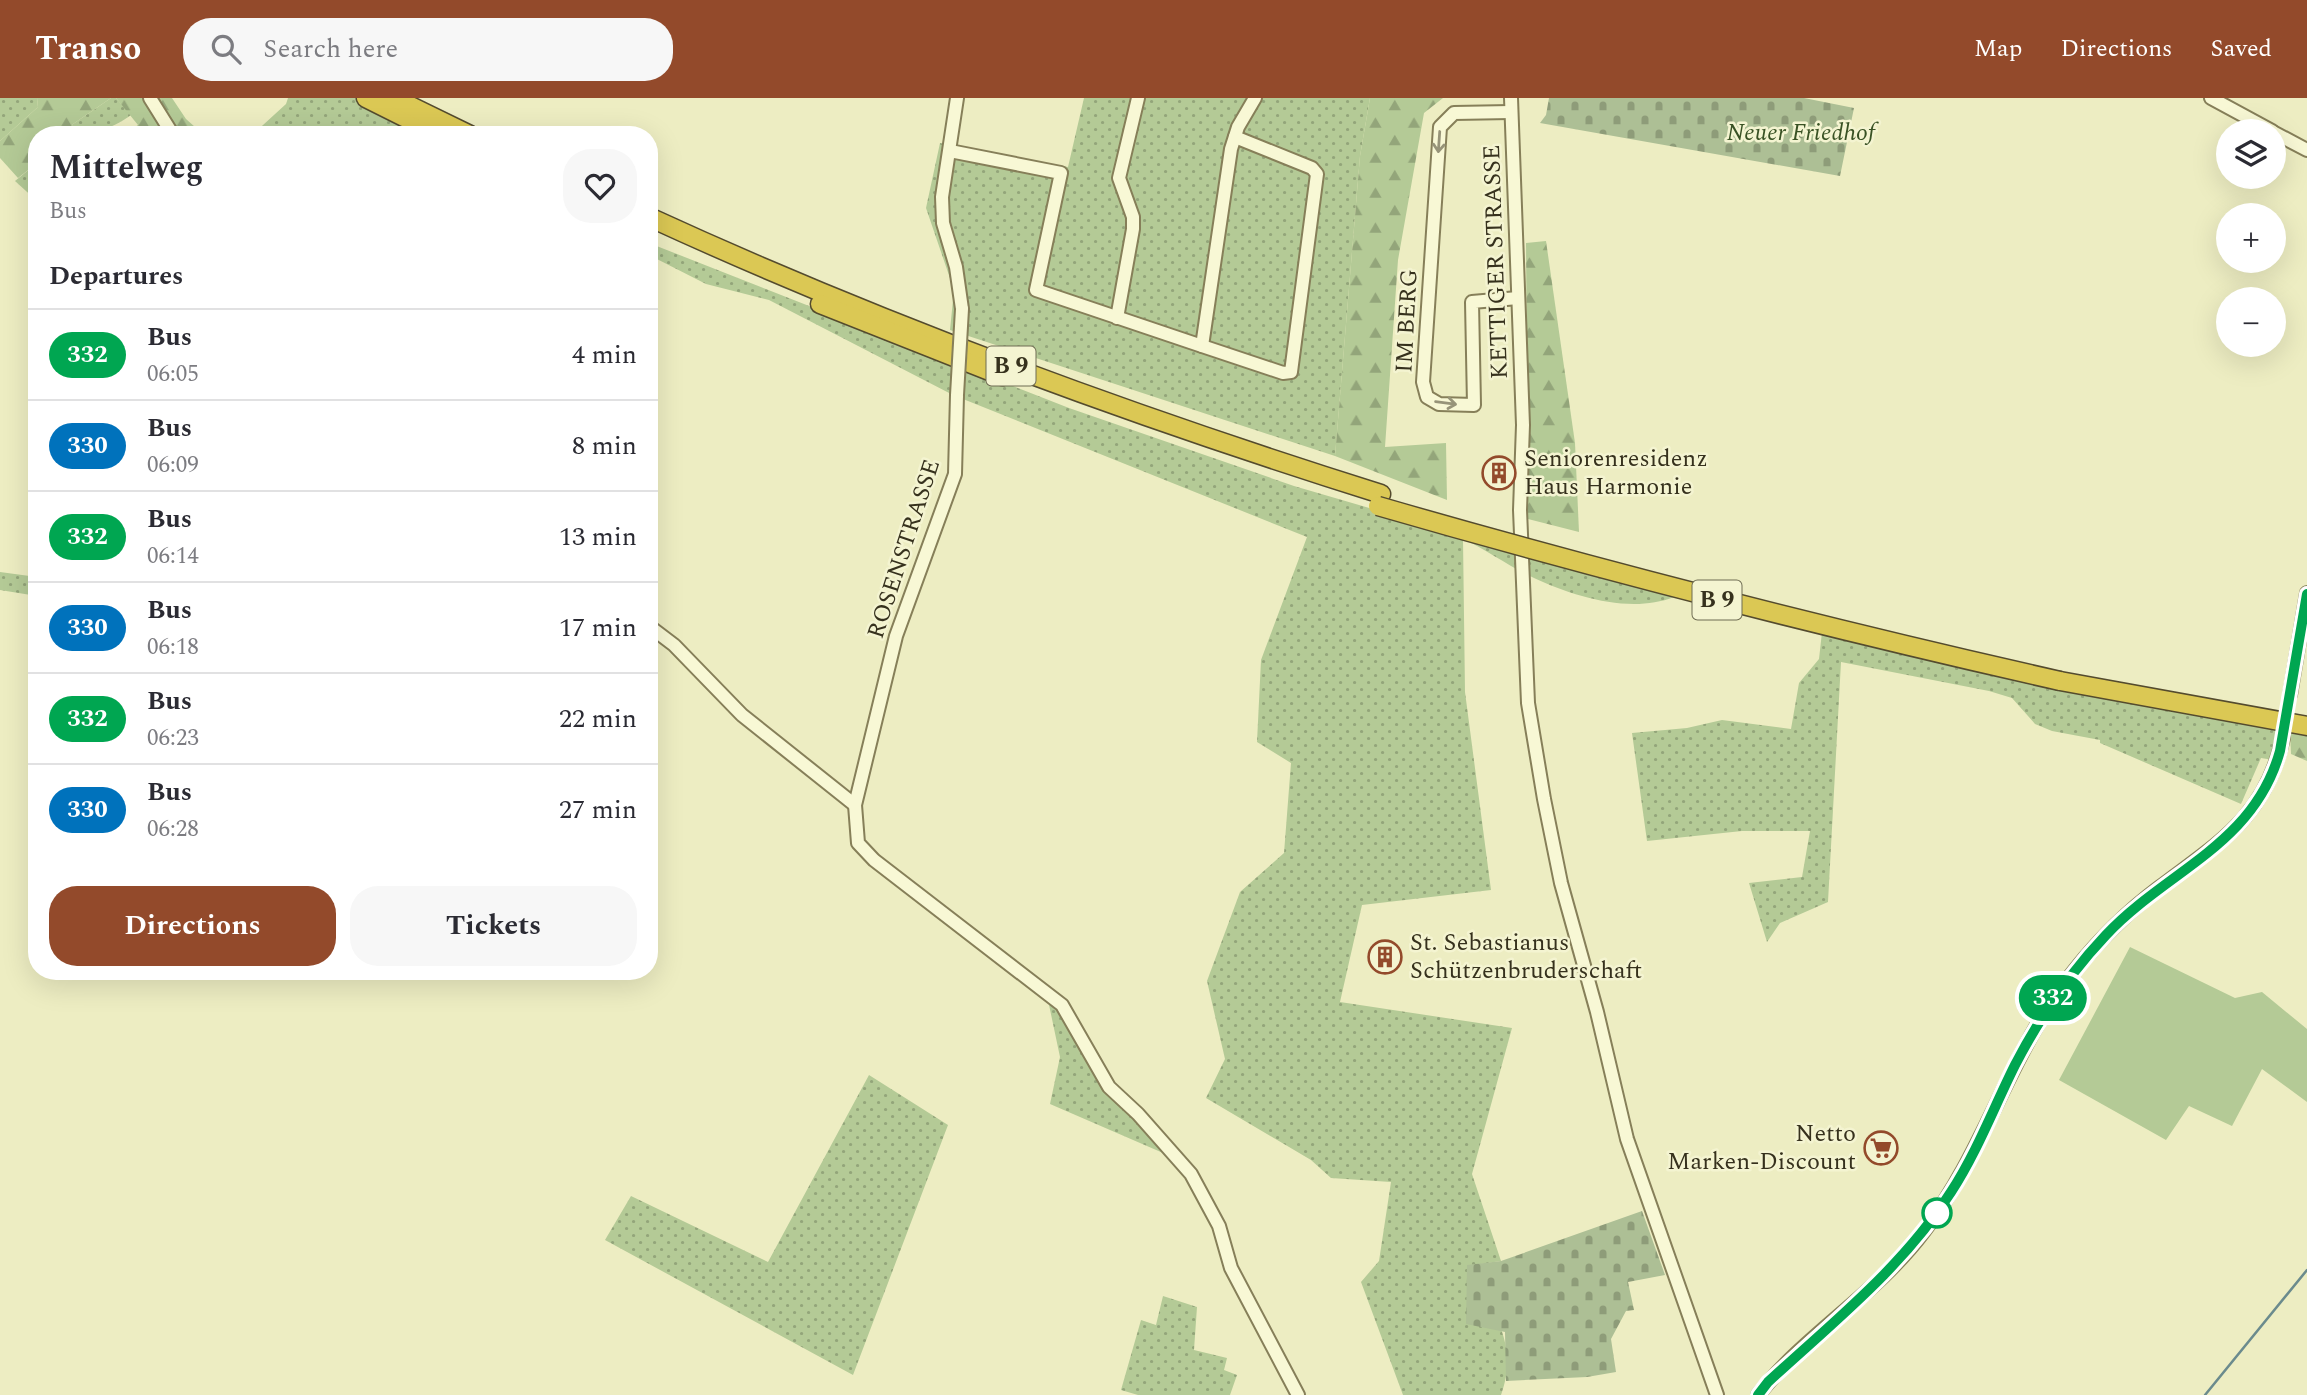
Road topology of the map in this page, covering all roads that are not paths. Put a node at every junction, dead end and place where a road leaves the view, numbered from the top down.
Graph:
1 (150, 98) edge
2 (366, 98) edge
3 (394, 98) edge
4 (957, 98) edge
5 (1138, 98) edge
6 (1255, 98) edge
7 (1511, 98) edge
8 (2211, 98) edge
9 (1511, 113) junction
10 (2249, 119) edge
11 (167, 126) edge
12 (422, 126) edge
13 (452, 126) edge
14 (1235, 137) junction
15 (2286, 139) edge
16 (950, 150) junction
17 (2307, 150) edge
18 (658, 222) edge
19 (658, 235) edge
20 (1518, 298) junction
21 (1117, 318) junction
22 (1202, 346) junction
23 (1380, 500) junction
24 (2307, 593) edge
25 (658, 633) edge
26 (2061, 675) junction
27 (2290, 695) tunnel mouth
28 (2307, 714) edge
29 (2307, 726) edge
30 (2283, 738) tunnel mouth
31 (855, 805) junction
32 (1298, 1395) edge
33 (1717, 1395) edge
34 (1758, 1395) edge

1 - 11 street
2 - 12 highway
3 - 13 highway
4 - 16 street, ROSENSTRASSE
5 - 21 street
6 - 14 street
7 - 9 street, KETTIGER STRASSE
8 - 10 street
9 - 20 street, KETTIGER STRASSE
9 -> 20 street, IM BERG
14 - 22 street
14 - 22 street
15 - 17 street
16 - 21 street
16 - 31 street, ROSENSTRASSE, bridge
18 - 23 highway, B 9
19 - 23 highway, B 9
20 - 33 street, KETTIGER STRASSE
21 - 22 street
23 - 26 highway, B 9, bridge
24 - 27 street
25 - 31 street
26 - 28 highway, B 9
26 - 29 highway, B 9
30 - 34 street
31 - 32 street, ROSENSTRASSE

